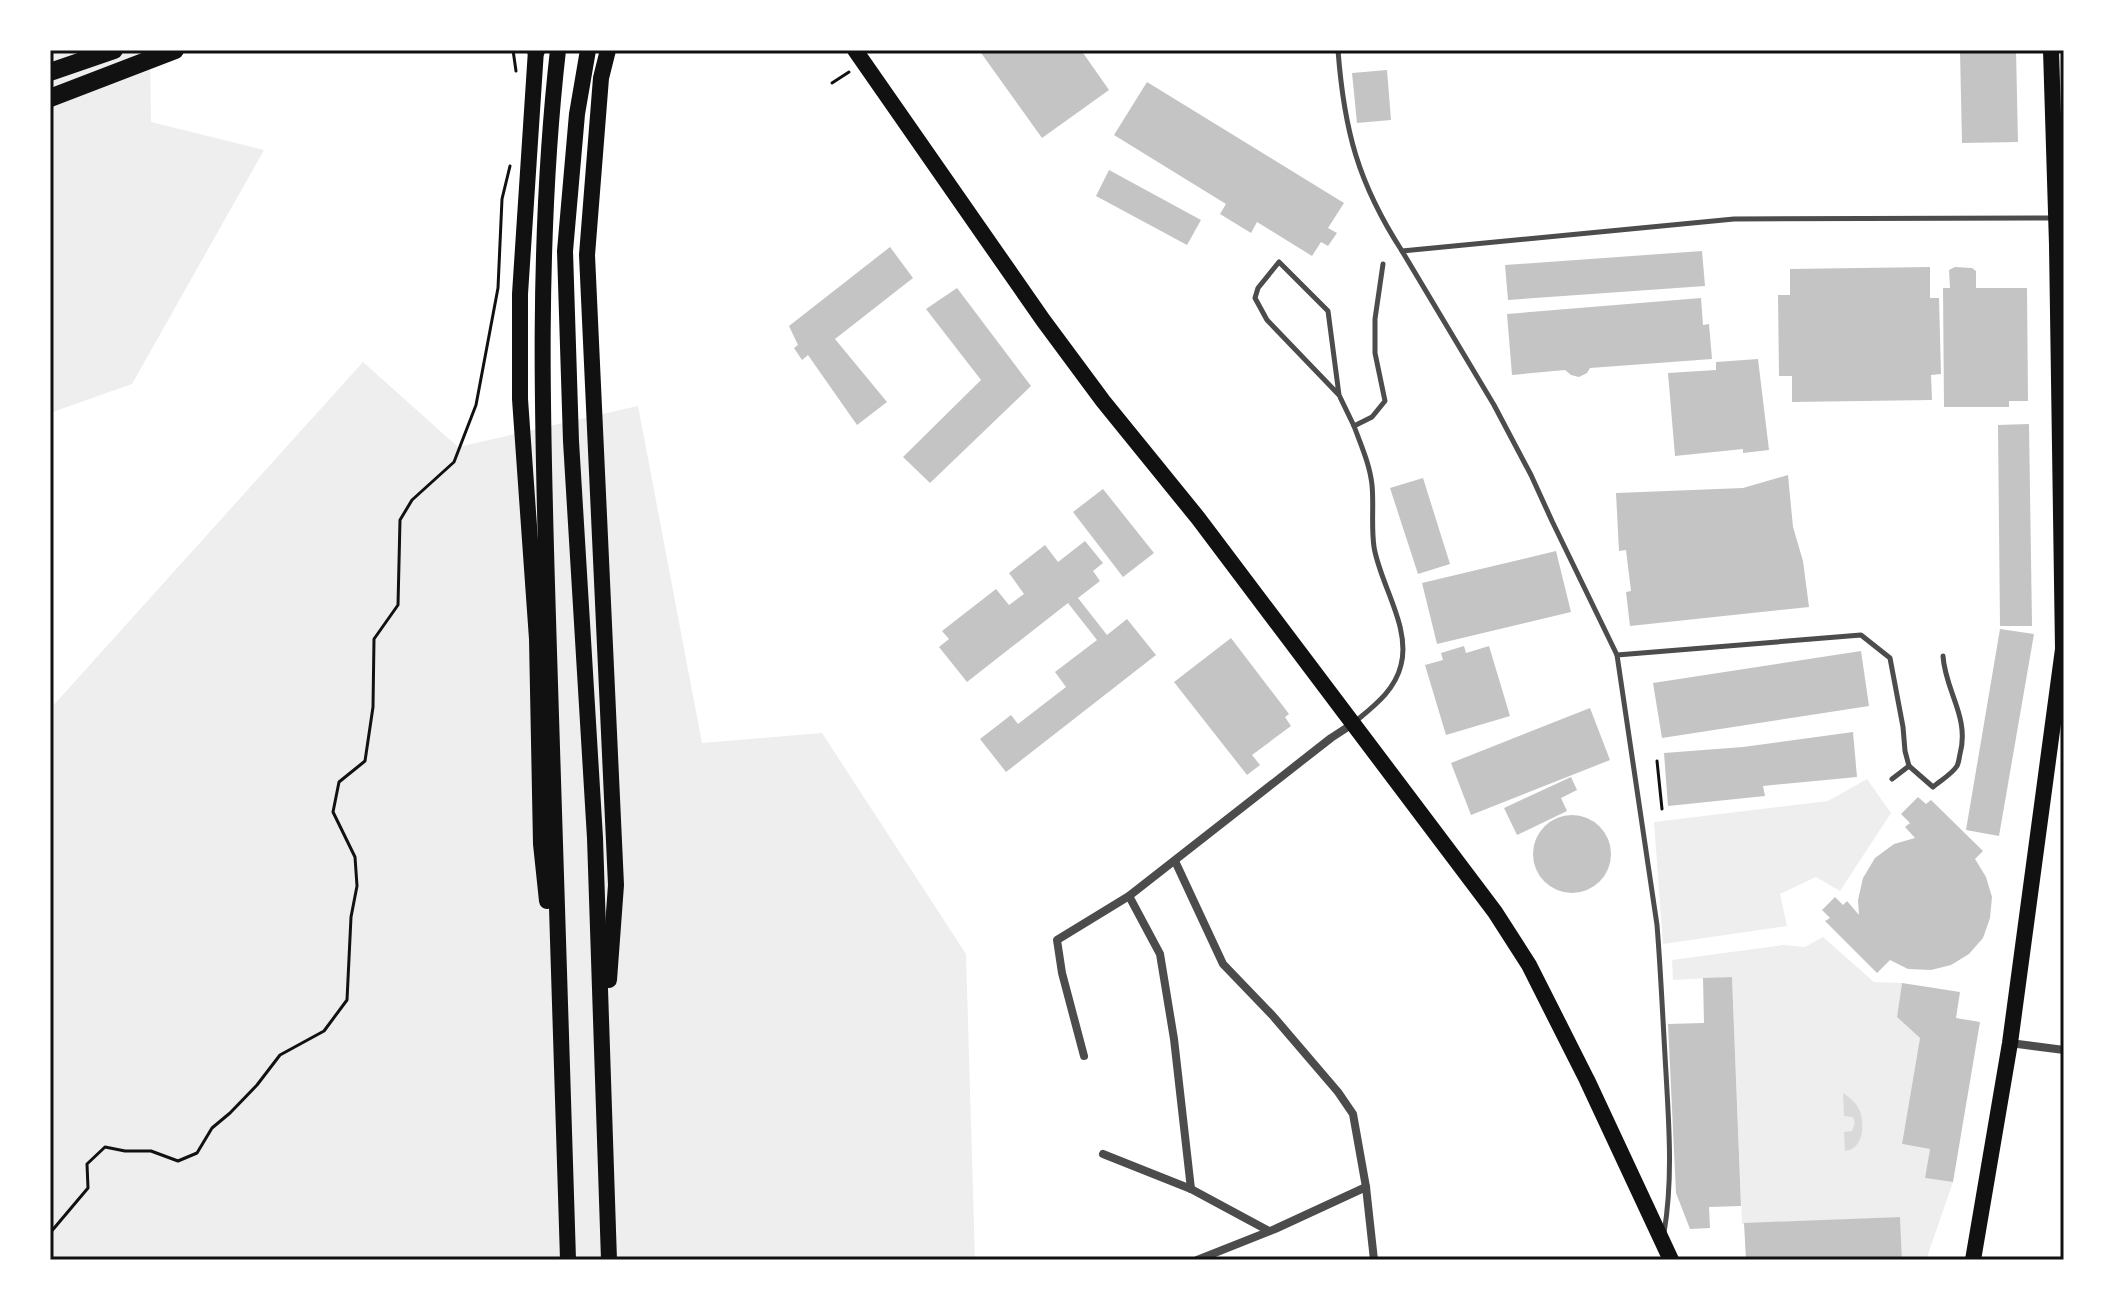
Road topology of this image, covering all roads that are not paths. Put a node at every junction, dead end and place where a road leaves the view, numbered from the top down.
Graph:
1 (114, 50) edge
2 (175, 50) edge
3 (536, 50) edge
4 (558, 50) edge
5 (588, 50) edge
6 (608, 50) edge
7 (855, 50) edge
8 (1338, 50) edge
9 (2051, 50) edge
10 (50, 72) edge
11 (50, 98) edge
12 (2058, 112) edge
13 (2055, 218) junction
14 (2061, 245) edge
15 (1402, 251) junction
16 (1383, 264) dead end
17 (1339, 395) junction
18 (1354, 426) junction
19 (2062, 553) edge
20 (2063, 649) edge
21 (1617, 655) junction
22 (1943, 656) dead end
23 (1354, 723) junction
24 (1909, 766) junction
25 (1892, 779) dead end
26 (1175, 861) junction
27 (1129, 896) junction
28 (561, 1030) junction
29 (2010, 1043) junction
30 (2064, 1050) edge
31 (1084, 1056) dead end
32 (602, 1066) junction
33 (1103, 1154) dead end
34 (1366, 1187) junction
35 (1191, 1189) junction
36 (1269, 1231) junction
37 (1663, 1242) junction
38 (568, 1260) edge
39 (609, 1260) edge
40 (1197, 1260) edge
41 (1374, 1260) edge
42 (1671, 1260) edge
43 (1973, 1260) edge

1 - 10 highway
2 - 11 highway
3 - 28 main road
4 - 28 main road
5 - 32 main road
6 - 32 main road
7 - 23 main road
8 - 15 lane
9 - 12 main road
12 - 13 main road
13 - 14 main road
13 - 15 lane
14 - 19 main road
15 - 21 lane
16 - 18 lane
17 - 17 lane
17 - 18 lane
18 - 23 lane
19 - 20 main road
20 - 29 main road
21 - 24 lane
21 - 37 lane
22 - 24 lane
23 - 26 street
23 - 37 main road
24 - 25 lane
26 - 27 street
26 - 34 street
27 - 31 street
27 - 35 street
28 - 38 main road
29 - 30 street
29 - 43 main road
32 - 39 main road
33 - 35 street
34 - 36 street
34 - 41 street
35 - 36 street
36 - 40 street
37 - 42 main road

